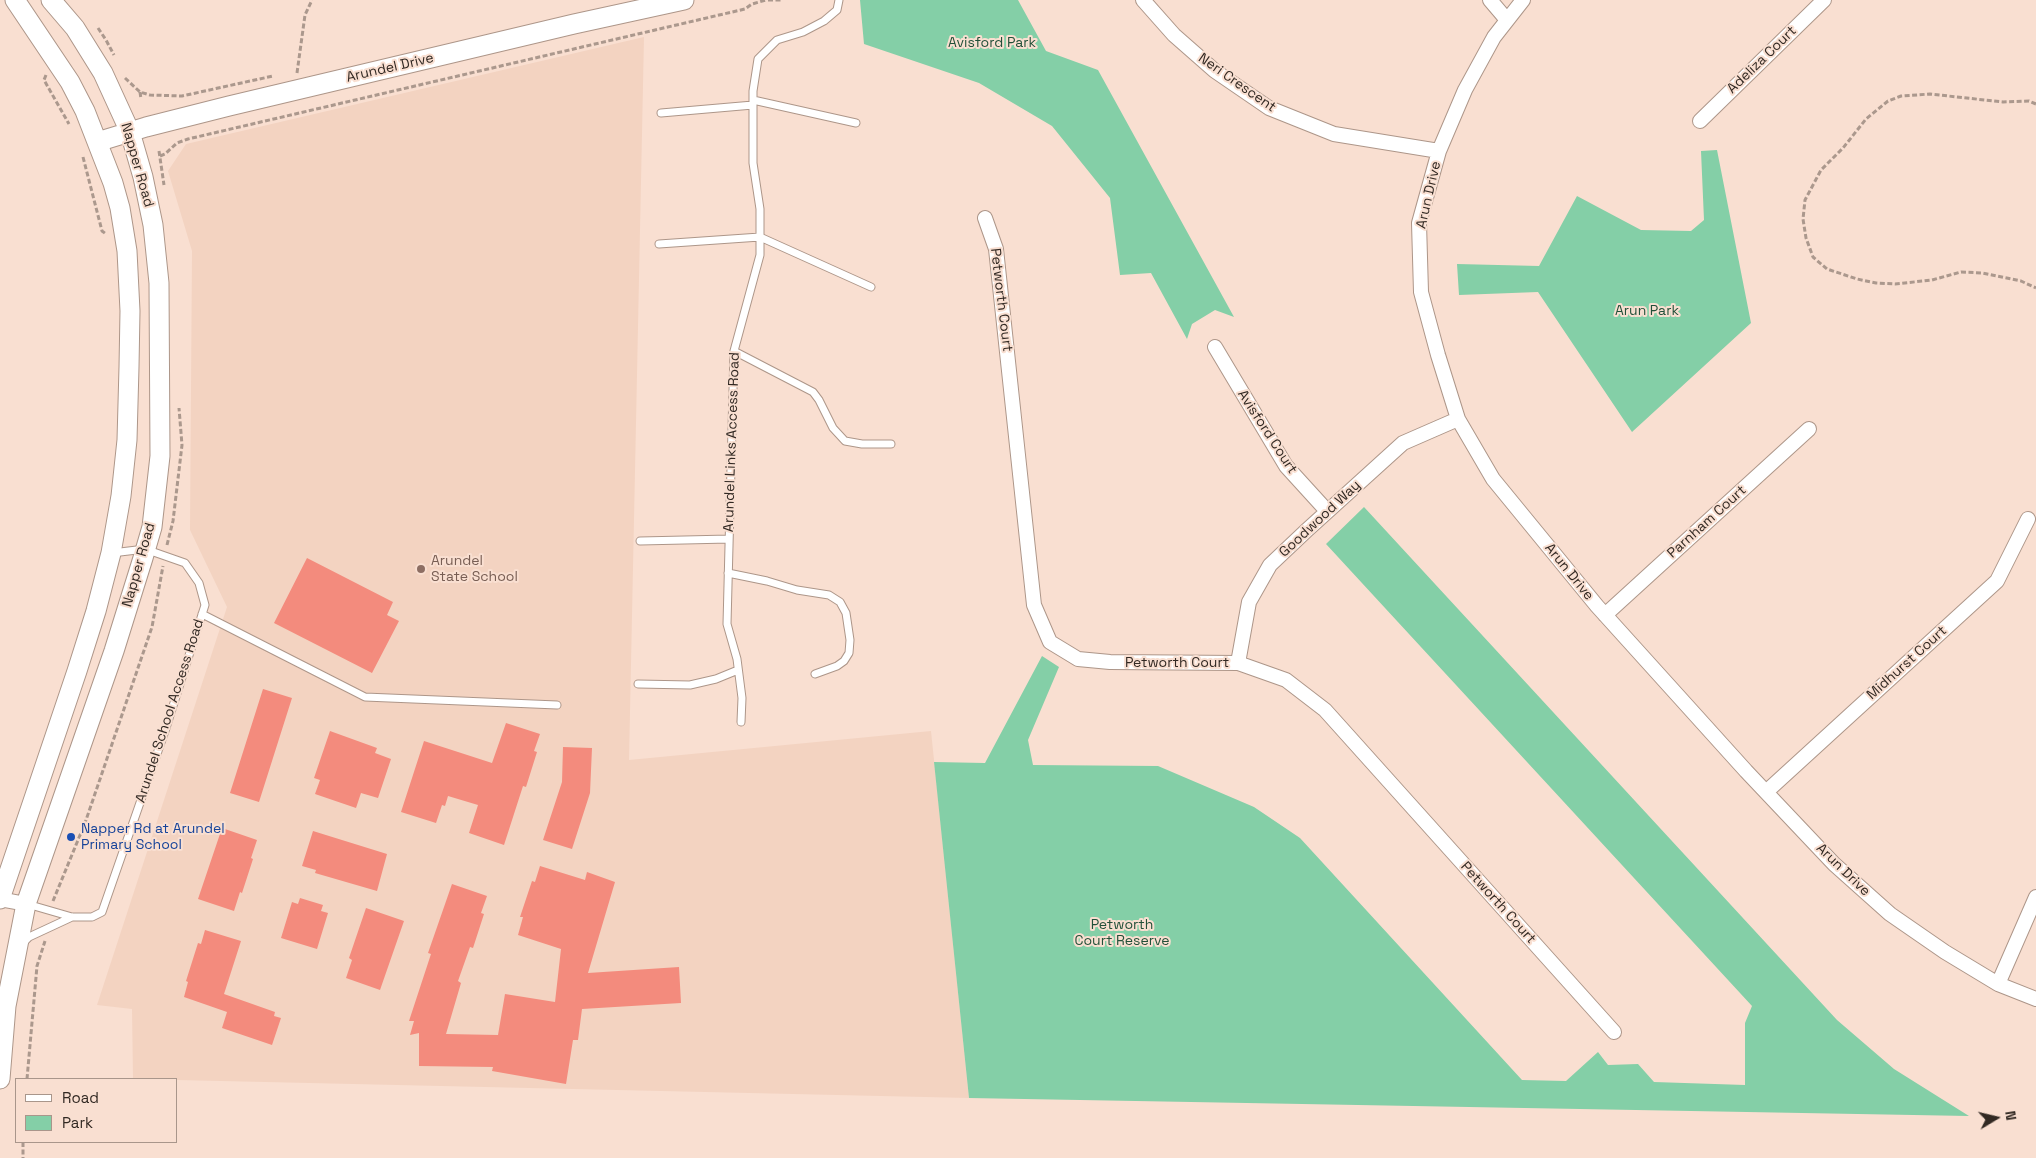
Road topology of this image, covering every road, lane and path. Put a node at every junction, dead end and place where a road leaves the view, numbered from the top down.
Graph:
1 (15, 0) edge
2 (51, 0) edge
3 (312, 0) edge
4 (684, 0) edge
5 (767, 0) edge
6 (782, 0) edge
7 (839, 0) edge
8 (1143, 0) edge
9 (1490, 0) edge
10 (1523, 0) edge
11 (1824, 0) edge
12 (1508, 20) junction
13 (44, 80) dead end
14 (295, 91) junction
15 (140, 92) dead end
16 (141, 99) dead end
17 (753, 103) junction
18 (2036, 104) edge
19 (661, 113) dead end
20 (1700, 121) dead end
21 (856, 123) dead end
22 (71, 127) dead end
23 (130, 132) junction
24 (89, 147) junction
25 (1439, 151) junction
26 (160, 156) dead end
27 (984, 218) dead end
28 (102, 231) dead end
29 (760, 237) junction
30 (659, 244) dead end
31 (871, 287) dead end
32 (2036, 288) edge
33 (1215, 347) dead end
34 (734, 351) junction
35 (1458, 419) junction
36 (1809, 430) dead end
37 (891, 444) dead end
38 (1327, 511) junction
39 (2028, 519) dead end
40 (729, 539) junction
41 (640, 541) dead end
42 (145, 550) junction
43 (111, 554) junction
44 (728, 574) junction
45 (202, 614) junction
46 (1605, 615) junction
47 (1238, 663) junction
48 (738, 670) junction
49 (815, 674) dead end
50 (638, 684) dead end
51 (557, 705) dead end
52 (742, 722) dead end
53 (1766, 792) junction
54 (2036, 898) edge
55 (0, 899) edge
56 (26, 904) junction
57 (72, 917) junction
58 (18, 948) junction
59 (1998, 984) junction
60 (2036, 998) edge
61 (1614, 1032) dead end
62 (0, 1079) edge
63 (23, 1143) edge
64 (23, 1158) edge

1 - 24 main road, Napper Road
2 - 23 main road, Napper Road
3 - 14 path
4 - 14 main road, Arundel Drive
5 - 6 path
5 - 26 path
7 - 17 lane, Arundel Links Access Road
8 - 25 street, Neri Crescent
9 - 12 street
10 - 12 street, Arun Drive
11 - 20 street, Adeliza Court
12 - 25 street, Arun Drive
13 - 22 path
14 - 23 main road, Arundel Drive
15 - 16 path
17 - 19 lane
17 - 21 lane
17 - 29 lane, Arundel Links Access Road
18 - 32 path
23 - 24 main road, Arundel Drive
23 - 42 main road, Napper Road
24 - 28 path
24 - 43 main road, Napper Road
25 - 35 street, Arun Drive
27 - 47 street, Petworth Court
29 - 30 lane
29 - 31 lane
29 - 34 lane, Arundel Links Access Road
33 - 38 street, Avisford Court
34 - 37 lane
34 - 40 lane, Arundel Links Access Road
35 - 38 street, Goodwood Way
35 - 46 street, Arun Drive
36 - 46 street, Parnham Court
38 - 47 street, Goodwood Way
39 - 53 street, Midhurst Court
40 - 41 lane
40 - 44 lane, Arundel Links Access Road
42 - 43 lane
42 - 45 lane, Arundel School Access Road
42 - 56 main road, Napper Road
43 - 55 main road, Napper Road
44 - 48 lane, Arundel Links Access Road
44 - 49 lane
45 - 51 lane
45 - 57 lane, Arundel School Access Road
46 - 53 street, Arun Drive
47 - 61 street, Petworth Court
48 - 50 lane
48 - 52 lane, Arundel Links Access Road
53 - 59 street, Arun Drive
54 - 59 street
55 - 56 street
56 - 57 lane, Arundel School Access Road
56 - 58 main road, Napper Road
57 - 58 lane
58 - 62 main road, Napper Road
59 - 60 street, Arun Drive
63 - 64 path

